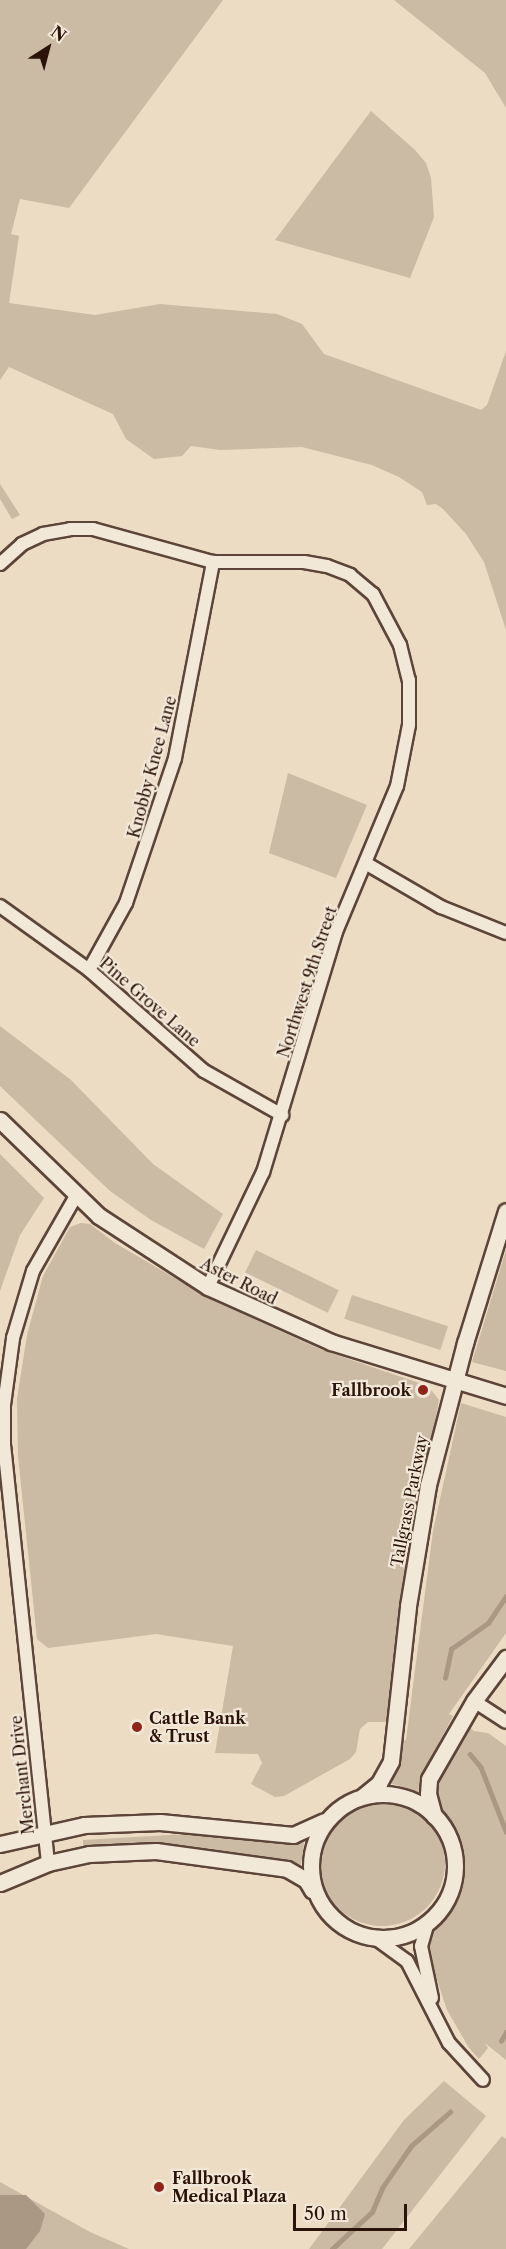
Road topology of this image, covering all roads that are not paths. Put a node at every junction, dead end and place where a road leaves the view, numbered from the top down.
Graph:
1 (213, 562) junction
2 (0, 564) edge
3 (367, 864) junction
4 (0, 906) edge
5 (506, 933) edge
6 (90, 970) junction
7 (282, 1115) junction
8 (0, 1120) edge
9 (76, 1196) junction
10 (506, 1210) edge
11 (208, 1287) junction
12 (455, 1381) junction
13 (506, 1396) edge
14 (506, 1658) edge
15 (474, 1701) junction
16 (506, 1722) edge
17 (363, 1796) junction
18 (434, 1816) junction
19 (328, 1818) junction
20 (45, 1831) junction
21 (0, 1844) edge
22 (48, 1863) junction
23 (0, 1883) edge
24 (320, 1902) junction
25 (428, 1922) junction
26 (375, 1938) junction
27 (440, 2028) junction
28 (483, 2080) dead end

1 - 2 street, Northwest 9th Street
1 - 3 street, Northwest 9th Street
1 - 6 street, Knobby Knee Lane
3 - 5 street
3 - 7 street, Northwest 9th Street
4 - 6 street, Pine Grove Lane
6 - 7 street, Pine Grove Lane
7 - 11 street, Northwest 9th Street
8 - 9 street, Aster Road
9 - 11 street, Aster Road
9 - 20 street, Merchant Drive
10 - 12 street, Tallgrass Parkway
11 - 12 street, Aster Road
12 - 13 street, Aster Road
12 - 17 street, Tallgrass Parkway
14 - 15 street
15 - 16 street
15 - 18 street
17 - 18 street
17 - 19 street
18 - 25 street
19 - 20 street
19 - 24 street
20 - 21 street
20 - 22 street, Merchant Drive
22 - 23 street
22 - 24 street
24 - 26 street
25 - 26 street
25 - 27 street
26 - 27 street
27 - 28 street

